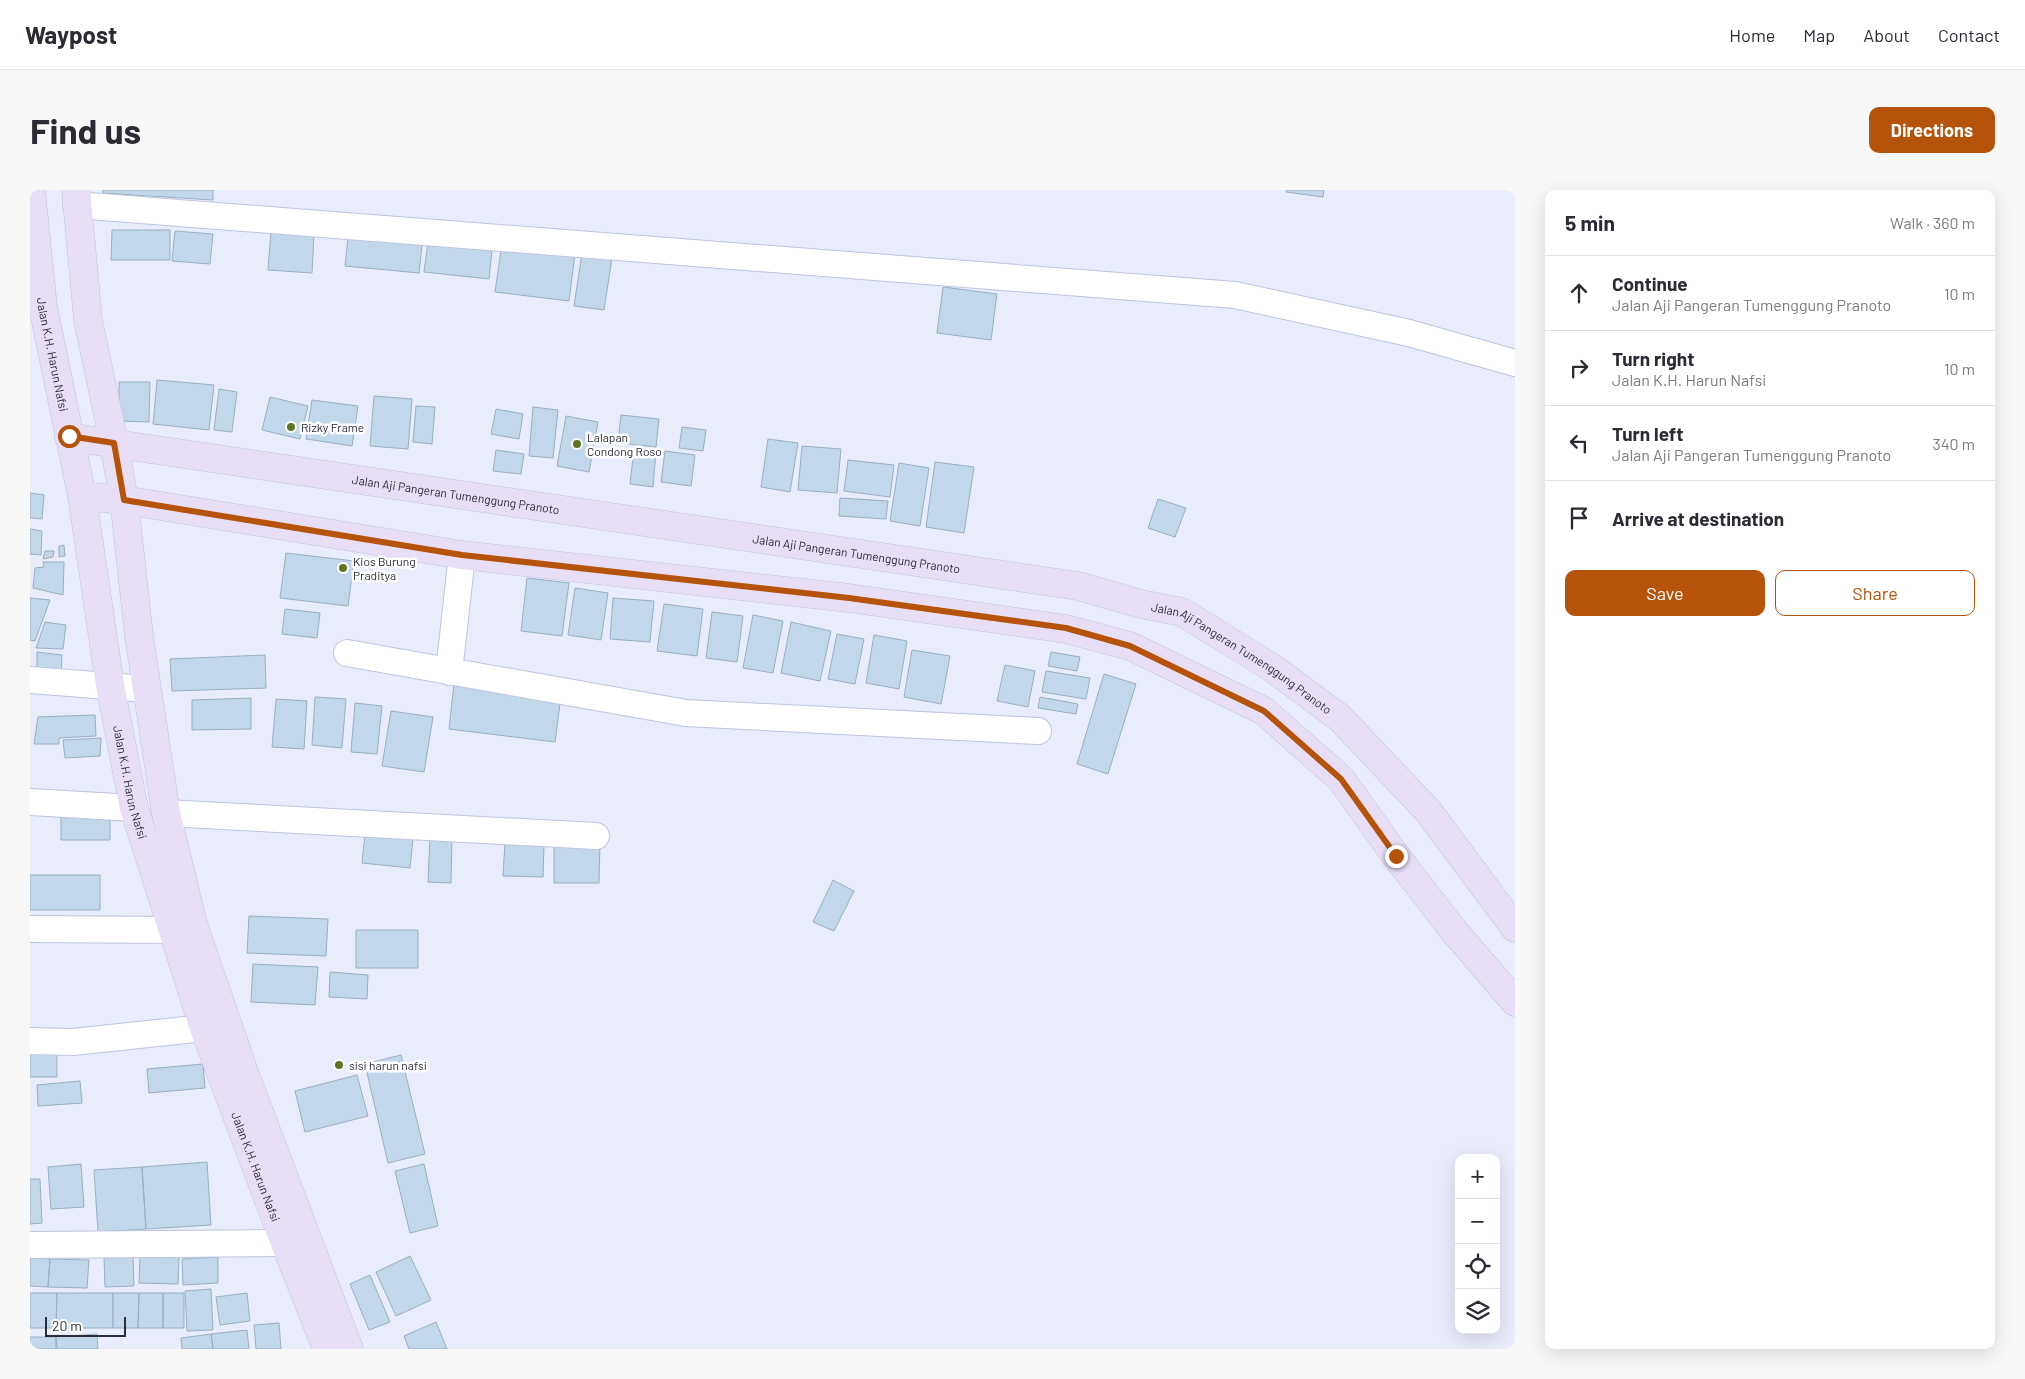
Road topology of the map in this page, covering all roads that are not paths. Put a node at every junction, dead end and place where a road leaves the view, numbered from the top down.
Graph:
1 (31, 190) edge
2 (76, 198) edge
3 (1515, 363) edge
4 (69, 436) junction
5 (114, 443) junction
6 (82, 496) junction
7 (124, 500) junction
8 (462, 555) junction
9 (346, 652) dead end
10 (449, 672) junction
11 (30, 680) edge
12 (110, 685) junction
13 (147, 689) junction
14 (1038, 731) dead end
15 (30, 802) edge
16 (134, 808) junction
17 (166, 813) junction
18 (596, 836) dead end
19 (30, 928) edge
20 (1515, 928) edge
21 (172, 930) junction
22 (1515, 1002) edge
23 (204, 1028) junction
24 (30, 1041) edge
25 (285, 1243) junction
26 (30, 1245) edge
27 (327, 1349) edge
28 (349, 1349) edge

1 - 4 main road, Jalan K.H. Harun Nafsi
2 - 3 street
2 - 5 main road, Jalan K.H. Harun Nafsi
4 - 5 main road, Jalan Aji Pangeran Tumenggung Pranoto
4 - 6 main road, Jalan K.H. Harun Nafsi
5 - 7 main road, Jalan K.H. Harun Nafsi
5 - 20 main road, Jalan Aji Pangeran Tumenggung Pranoto
6 - 7 main road
6 - 12 main road, Jalan K.H. Harun Nafsi
7 - 8 main road
7 - 13 main road, Jalan K.H. Harun Nafsi
8 - 10 street
8 - 22 main road
9 - 10 street
10 - 14 street
11 - 12 street
12 - 13 street
12 - 16 main road, Jalan K.H. Harun Nafsi
13 - 17 main road, Jalan K.H. Harun Nafsi
15 - 16 street
16 - 21 main road, Jalan K.H. Harun Nafsi
17 - 18 street
17 - 28 main road, Jalan K.H. Harun Nafsi
19 - 21 street
21 - 23 main road, Jalan K.H. Harun Nafsi
23 - 24 street
23 - 25 main road, Jalan K.H. Harun Nafsi
25 - 26 street
25 - 27 main road, Jalan K.H. Harun Nafsi

